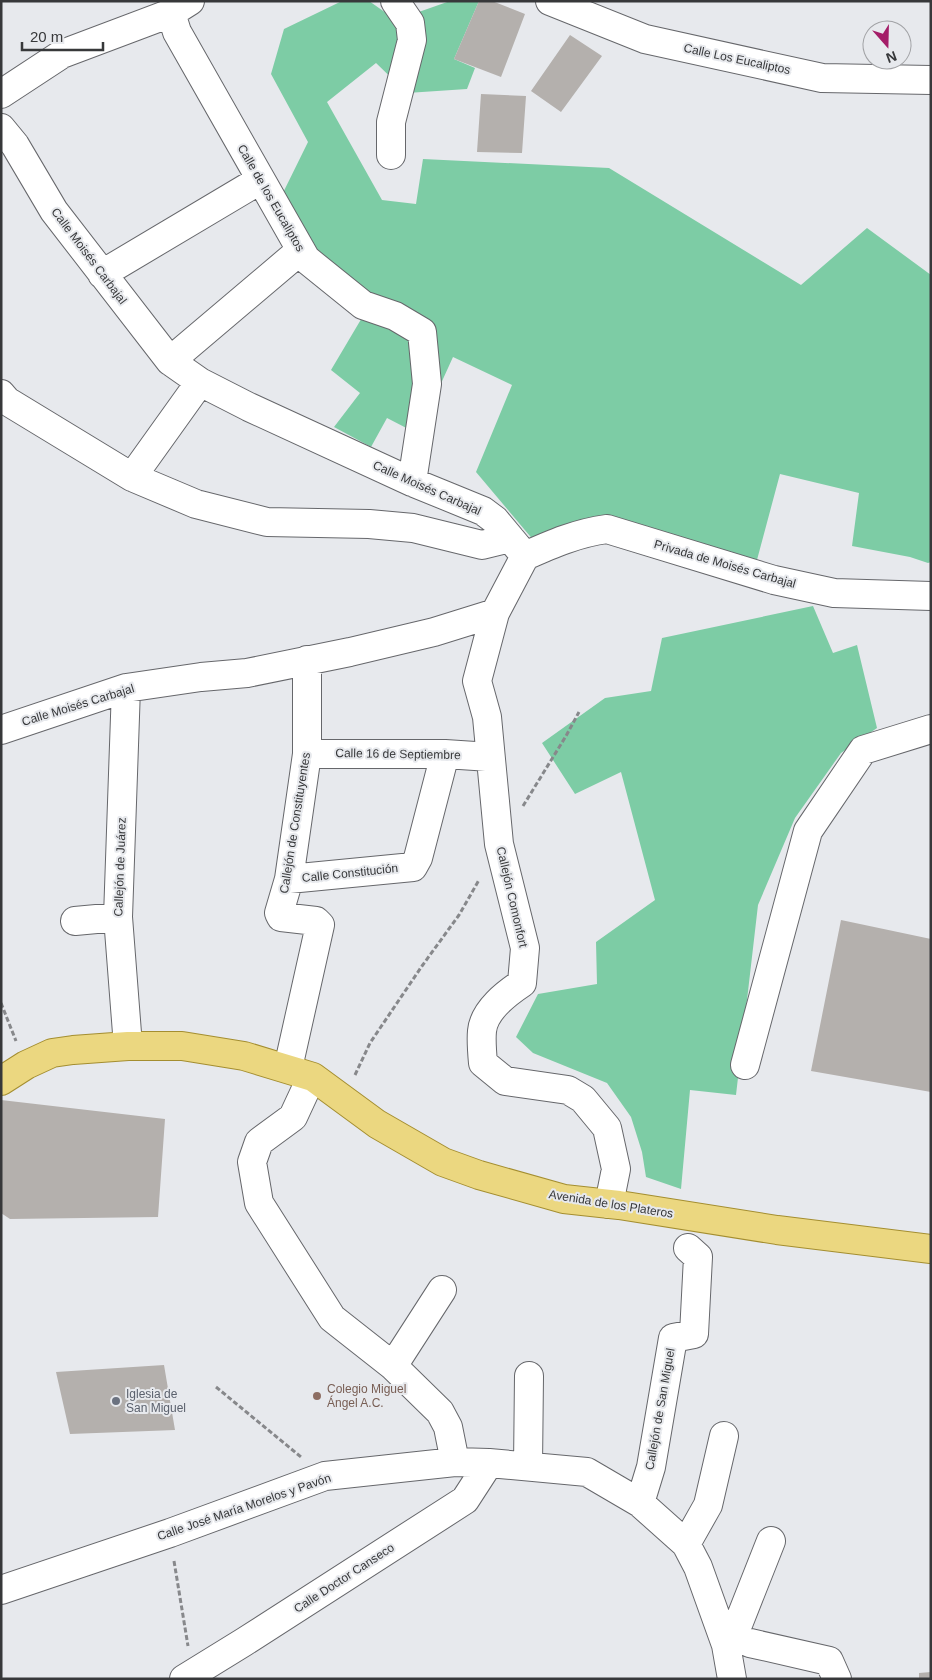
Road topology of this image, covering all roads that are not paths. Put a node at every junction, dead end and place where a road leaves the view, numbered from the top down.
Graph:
1 (395, 1) edge
2 (550, 1) edge
3 (181, 7) edge
4 (931, 80) edge
5 (1, 94) edge
6 (1, 128) edge
7 (391, 155) dead end
8 (260, 180) junction
9 (301, 250) junction
10 (102, 274) junction
11 (170, 361) junction
12 (200, 382) junction
13 (1, 394) edge
14 (132, 477) junction
15 (412, 482) junction
16 (517, 547) junction
17 (931, 596) edge
18 (495, 613) junction
19 (307, 660) junction
20 (126, 688) junction
21 (931, 729) edge
22 (1, 730) edge
23 (307, 754) junction
24 (445, 754) junction
25 (490, 756) junction
26 (289, 879) junction
27 (118, 917) junction
28 (75, 921) dead end
29 (128, 1046) junction
30 (745, 1065) dead end
31 (288, 1068) junction
32 (1, 1081) edge
33 (306, 1088) dead end
34 (609, 1204) junction
35 (688, 1248) dead end
36 (931, 1249) edge
37 (442, 1290) dead end
38 (393, 1366) junction
39 (529, 1376) dead end
40 (724, 1436) dead end
41 (455, 1462) junction
42 (489, 1463) junction
43 (528, 1466) junction
44 (640, 1503) junction
45 (771, 1540) dead end
46 (686, 1544) junction
47 (1, 1590) edge
48 (738, 1644) junction
49 (188, 1677) edge
50 (732, 1679) edge
51 (837, 1679) edge

1 - 7 street
2 - 4 street, Calle Los Eucaliptos
3 - 5 street
3 - 8 street, Calle de los Eucaliptos
6 - 10 street, Calle Moisés Carbajal
8 - 9 street, Calle de los Eucaliptos
8 - 10 street
9 - 11 street
9 - 15 street, Calle de los Eucaliptos
10 - 11 street, Calle Moisés Carbajal
11 - 12 street, Calle Moisés Carbajal
12 - 14 street
12 - 15 street, Calle Moisés Carbajal
13 - 14 street, Privada de Moisés Carbajal
14 - 16 street, Privada de Moisés Carbajal
15 - 16 street, Calle Moisés Carbajal
16 - 17 street, Privada de Moisés Carbajal
16 - 18 street
18 - 19 street, Calle Moisés Carbajal
18 - 25 street, Callejón Comonfort
19 - 20 street, Calle Moisés Carbajal
19 - 23 street, Callejón de Constituyentes
20 - 22 street, Calle Moisés Carbajal
20 - 27 street, Callejón de Juárez
21 - 30 street
23 - 24 street, Calle 16 de Septiembre
23 - 26 street, Callejón de Constituyentes
24 - 25 street, Calle 16 de Septiembre
24 - 26 street, Calle Constitución
25 - 34 street, Callejón Comonfort
26 - 31 street, Callejón de Constituyentes
27 - 28 street
27 - 29 street, Callejón de Juárez
29 - 31 main road, Avenida de los Plateros
29 - 32 main road, Avenida de los Plateros
31 - 34 main road, Avenida de los Plateros
33 - 38 street
34 - 36 main road, Avenida de los Plateros
35 - 44 street, Callejón de San Miguel
37 - 38 street
38 - 41 street
39 - 43 street
40 - 46 street
41 - 42 street, Calle José María Morelos y Pavón
41 - 47 street, Calle José María Morelos y Pavón
42 - 43 street, Calle José María Morelos y Pavón
42 - 49 street, Calle Doctor Canseco
43 - 44 street, Calle José María Morelos y Pavón
44 - 46 street, Calle José María Morelos y Pavón
45 - 48 street
46 - 48 street, Calle José María Morelos y Pavón
48 - 50 street, Calle José María Morelos y Pavón
48 - 51 street

